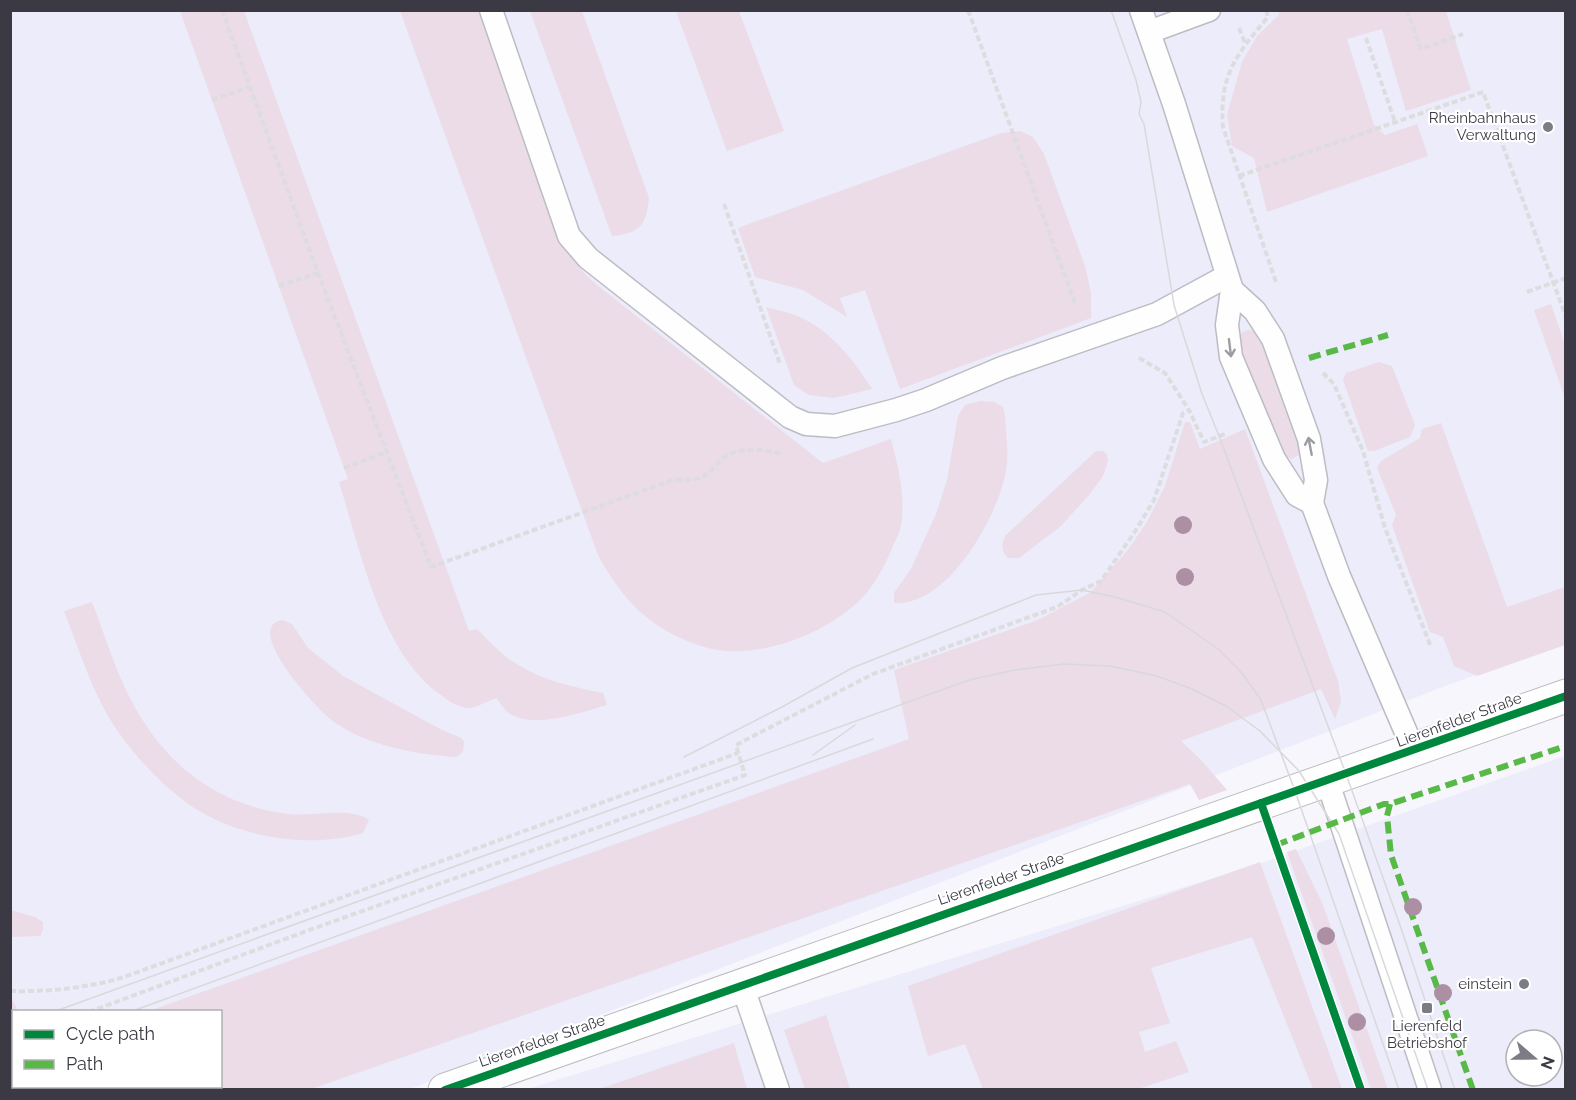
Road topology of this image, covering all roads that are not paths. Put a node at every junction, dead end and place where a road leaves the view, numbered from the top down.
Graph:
1 (491, 10) edge
2 (1141, 10) edge
3 (1209, 10) edge
4 (1149, 32) junction
5 (1230, 283) junction
6 (1312, 503) junction
7 (1566, 696) edge
8 (1414, 750) junction
9 (1327, 780) junction
10 (742, 985) junction
11 (445, 1089) edge
12 (778, 1089) edge
13 (1430, 1089) edge

1 - 5 lane
2 - 4 lane
3 - 4 lane
4 - 5 lane
6 -> 5 lane
5 -> 6 lane
6 - 8 lane
7 - 8 street, Lierenfelder Straße
8 - 9 street, Lierenfelder Straße
9 - 10 street, Lierenfelder Straße
9 - 13 lane
10 - 11 street, Lierenfelder Straße
10 - 12 lane

